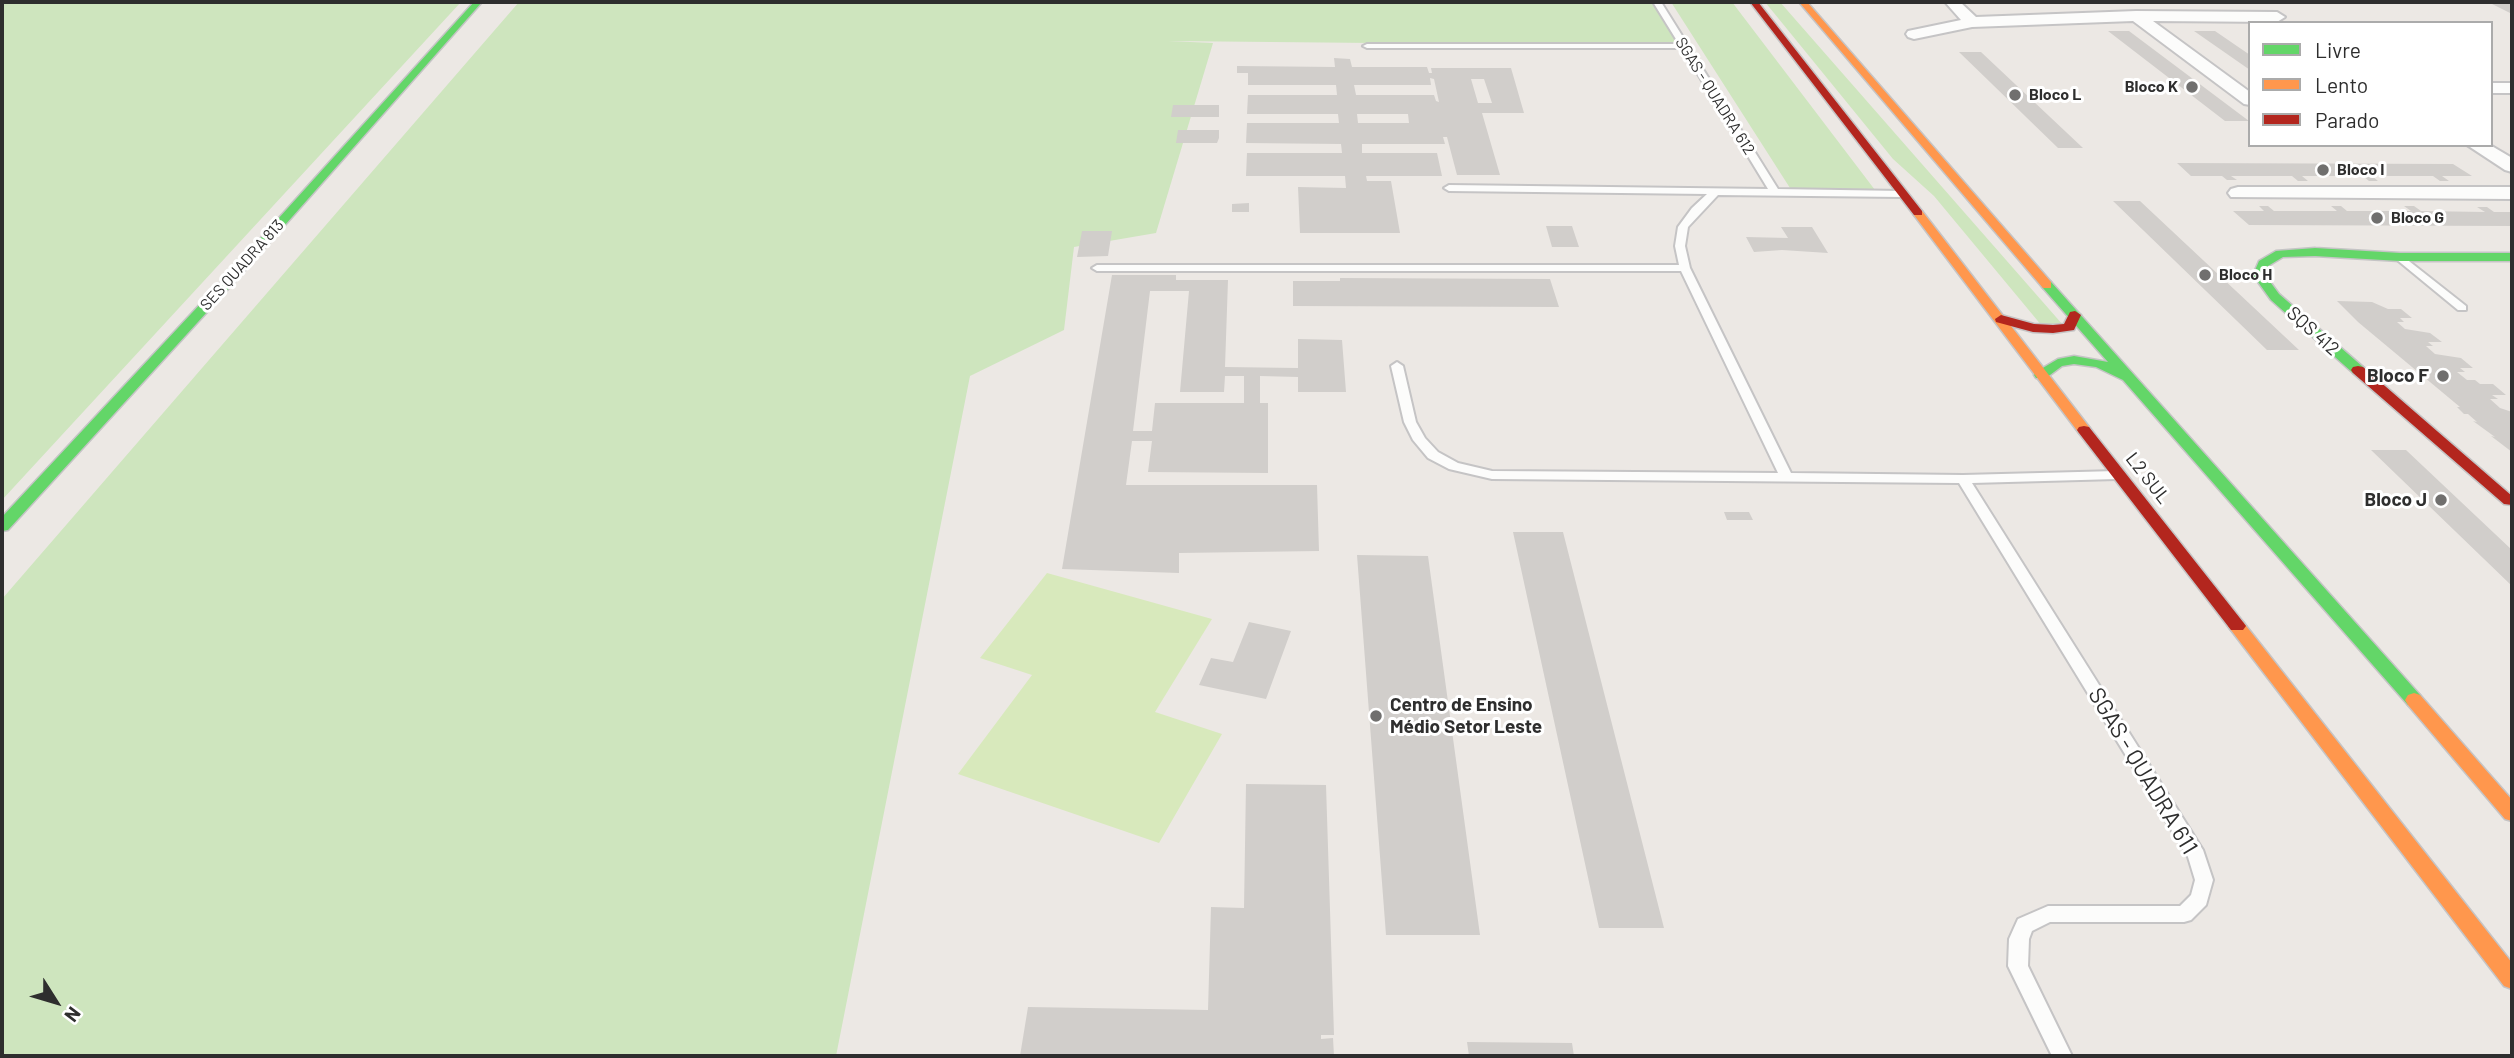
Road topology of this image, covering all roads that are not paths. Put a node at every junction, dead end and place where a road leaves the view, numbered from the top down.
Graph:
1 (478, 2) edge
2 (1657, 2) edge
3 (1754, 2) edge
4 (1803, 2) edge
5 (1952, 2) edge
6 (2160, 2) edge
7 (2250, 2) edge
8 (2136, 16) junction
9 (2181, 16) junction
10 (2284, 20) edge
11 (1972, 22) junction
12 (1914, 34) dead end
13 (1367, 46) dead end
14 (1684, 46) junction
15 (2493, 88) edge
16 (2512, 88) edge
17 (2248, 99) edge
18 (2479, 147) edge
19 (2512, 166) edge
20 (1449, 188) dead end
21 (1717, 190) junction
22 (1774, 191) junction
23 (2238, 193) dead end
24 (2512, 193) edge
25 (1902, 194) junction
26 (2400, 257) junction
27 (2512, 257) edge
28 (1097, 268) dead end
29 (1685, 268) junction
30 (2462, 308) dead end
31 (2075, 315) junction
32 (2001, 319) junction
33 (1397, 366) dead end
34 (2041, 375) junction
35 (2128, 377) junction
36 (2119, 475) junction
37 (1786, 477) junction
38 (1963, 479) junction
39 (2509, 501) dead end
40 (2, 526) edge
41 (2512, 813) edge
42 (2512, 979) edge
43 (2062, 1056) edge

1 - 40 main road, SES QUADRA 813
2 - 14 lane, SGAS - QUADRA 612
3 - 25 main road, L2 SUL
4 - 31 main road
5 - 11 street
6 - 9 street
7 - 10 street
8 - 9 street
8 - 11 street
8 - 17 street
9 - 10 street
11 - 12 street
13 - 14 lane
14 - 22 lane, SGAS - QUADRA 612
15 - 16 street
18 - 19 street
20 - 21 lane
21 - 22 lane
21 - 29 lane
22 - 25 lane
23 - 24 street
25 - 32 main road, L2 SUL
26 - 27 main road, SQS 412
26 - 30 lane
26 - 39 main road, SQS 412
28 - 29 lane
29 - 37 lane
31 - 32 main road
31 - 35 main road
32 - 34 main road, L2 SUL
33 - 37 lane
34 - 35 main road
34 - 36 main road, L2 SUL
35 - 41 main road
36 - 38 lane
36 - 42 main road, L2 SUL
37 - 38 lane
38 - 43 lane, SGAS - QUADRA 611

